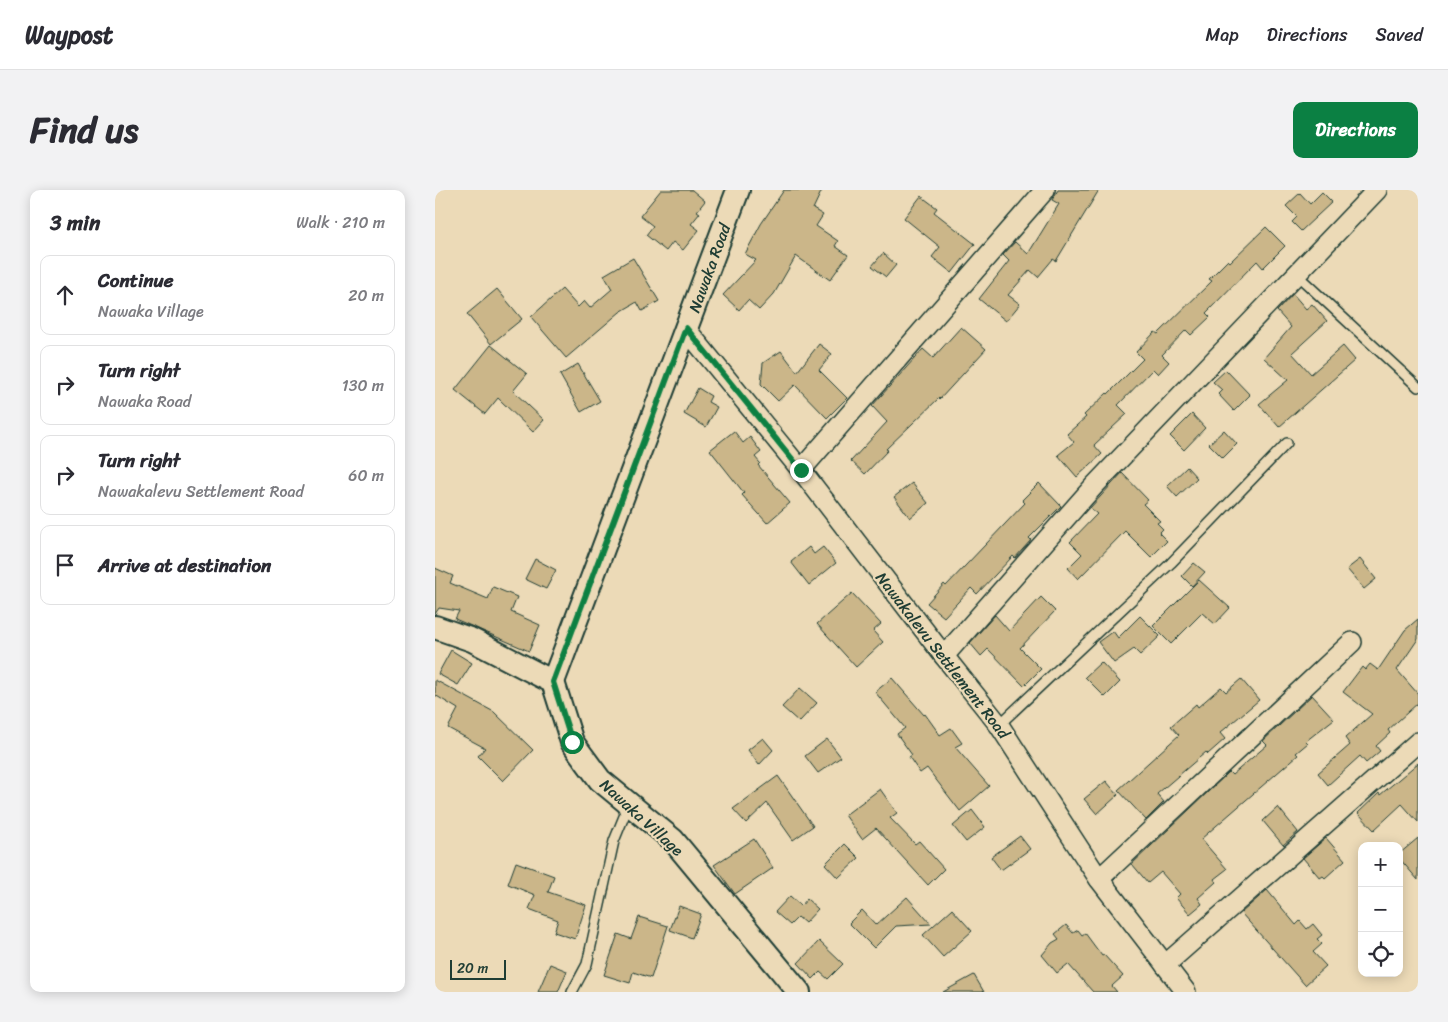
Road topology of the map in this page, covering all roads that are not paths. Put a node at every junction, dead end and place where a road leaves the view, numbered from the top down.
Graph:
1 (738, 190) edge
2 (1045, 190) edge
3 (1377, 190) edge
4 (1296, 274) junction
5 (686, 328) junction
6 (1418, 387) edge
7 (1287, 443) dead end
8 (801, 470) junction
9 (435, 627) edge
10 (1352, 642) dead end
11 (944, 656) junction
12 (553, 682) junction
13 (999, 725) junction
14 (1418, 742) edge
15 (621, 797) junction
16 (1099, 879) junction
17 (1165, 964) junction
18 (572, 992) edge
19 (799, 992) edge
20 (1186, 992) edge

1 - 5 street, Nawaka Road
2 - 8 street
3 - 4 street
4 - 6 lane
4 - 11 street
5 - 8 street, Nawakalevu Settlement Road
5 - 12 street, Nawaka Road
7 - 13 lane
8 - 11 street, Nawakalevu Settlement Road
9 - 12 street
10 - 16 street
11 - 13 street, Nawakalevu Settlement Road
12 - 15 street, Nawaka Village
13 - 16 street, Nawakalevu Settlement Road
14 - 17 street
15 - 18 lane
15 - 19 street, Nawaka Village
16 - 17 street, Nawakalevu Settlement Road
17 - 20 street, Nawakalevu Settlement Road

